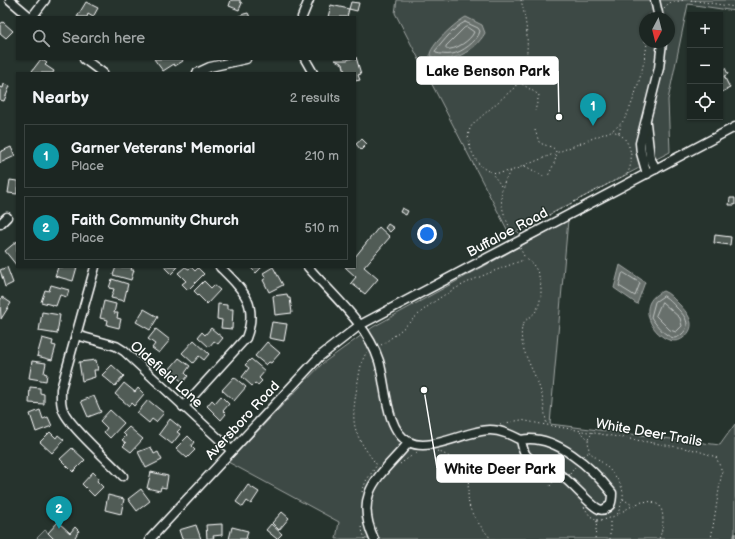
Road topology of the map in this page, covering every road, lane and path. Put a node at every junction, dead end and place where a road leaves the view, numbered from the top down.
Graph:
1 (10, 0) edge
2 (45, 0) edge
3 (309, 0) edge
4 (521, 0) edge
5 (655, 0) edge
6 (685, 0) edge
7 (691, 0) edge
8 (735, 7) edge
9 (658, 12) edge
10 (661, 12) edge
11 (30, 16) edge
12 (32, 16) edge
13 (302, 16) edge
14 (646, 48) edge
15 (661, 48) edge
16 (85, 60) edge
17 (242, 60) edge
18 (306, 60) edge
19 (102, 72) edge
20 (198, 72) edge
21 (312, 72) edge
22 (519, 82) junction
23 (535, 111) dead end
24 (646, 122) junction
25 (621, 124) junction
26 (735, 127) edge
27 (535, 130) dead end
28 (611, 131) junction
29 (619, 133) junction
30 (556, 153) junction
31 (524, 166) junction
32 (656, 169) junction
33 (511, 171) junction
34 (490, 172) junction
35 (647, 174) junction
36 (548, 176) dead end
37 (545, 177) dead end
38 (501, 186) junction
39 (7, 217) dead end
40 (0, 224) edge
41 (514, 236) junction
42 (516, 240) dead end
43 (519, 246) dead end
44 (526, 258) junction
45 (95, 268) edge
46 (221, 268) edge
47 (309, 268) edge
48 (360, 325) junction
49 (76, 335) junction
50 (377, 347) dead end
51 (368, 351) dead end
52 (183, 407) junction
53 (547, 425) junction
54 (492, 430) junction
55 (578, 430) junction
56 (593, 432) junction
57 (588, 439) junction
58 (521, 440) junction
59 (409, 442) junction
60 (231, 450) junction
61 (433, 450) dead end
62 (419, 452) dead end
63 (589, 452) junction
64 (583, 458) dead end
65 (578, 463) dead end
66 (396, 467) dead end
67 (469, 469) junction
68 (543, 474) dead end
69 (123, 476) dead end
70 (569, 476) dead end
71 (554, 480) dead end
72 (550, 486) dead end
73 (361, 496) dead end
74 (623, 499) junction
75 (581, 503) dead end
76 (632, 505) junction
77 (617, 515) junction
78 (610, 519) junction
79 (596, 520) junction
80 (361, 524) dead end
81 (150, 539) edge
82 (365, 539) edge
83 (374, 539) edge
84 (491, 539) edge
85 (596, 539) edge
86 (610, 539) edge
87 (659, 539) edge
88 (711, 539) edge

1 - 11 street
2 - 12 street
3 - 13 street
4 - 22 path
5 - 9 street
6 - 10 path
7 - 8 path
14 - 25 path
15 - 24 street
16 - 19 street
17 - 20 street
18 - 21 street
22 - 23 path
22 - 34 path
24 - 32 street
24 - 35 street
25 - 28 path
25 - 29 path
26 - 32 street, Buffaloe Road
27 - 30 path
28 - 29 path
28 - 30 path
29 - 41 path
30 - 31 path
30 - 36 path
31 - 33 path
31 - 37 path
32 - 35 street, Buffaloe Road
33 - 34 path
33 - 38 path
34 - 38 path
35 - 48 street, Buffaloe Road
38 - 41 path
39 - 40 street
41 - 42 path
43 - 44 path
44 - 50 path
44 - 53 path
45 - 49 street
46 - 52 street
47 - 48 street
48 - 59 street
48 - 60 street, Aversboro Road
49 - 52 street, Oldefield Lane
49 - 69 street
51 - 73 path
52 - 60 street, Oldefield Lane
53 - 54 path, White Deer Trails
53 - 55 path, White Deer Trails
54 - 58 street
54 - 59 street
55 - 56 path, White Deer Trails
55 - 57 path
56 - 57 path
56 - 88 path, White Deer Trails
57 - 63 path
58 - 58 street
59 - 83 street
60 - 81 street, Aversboro Road
61 - 67 path
62 - 66 path
63 - 64 path
63 - 74 path
65 - 70 path
67 - 68 path
67 - 84 path
71 - 72 path
74 - 76 path
74 - 77 path
75 - 79 path
76 - 77 path
76 - 87 path
77 - 78 path
78 - 79 path
78 - 86 path
79 - 85 path
80 - 82 path

